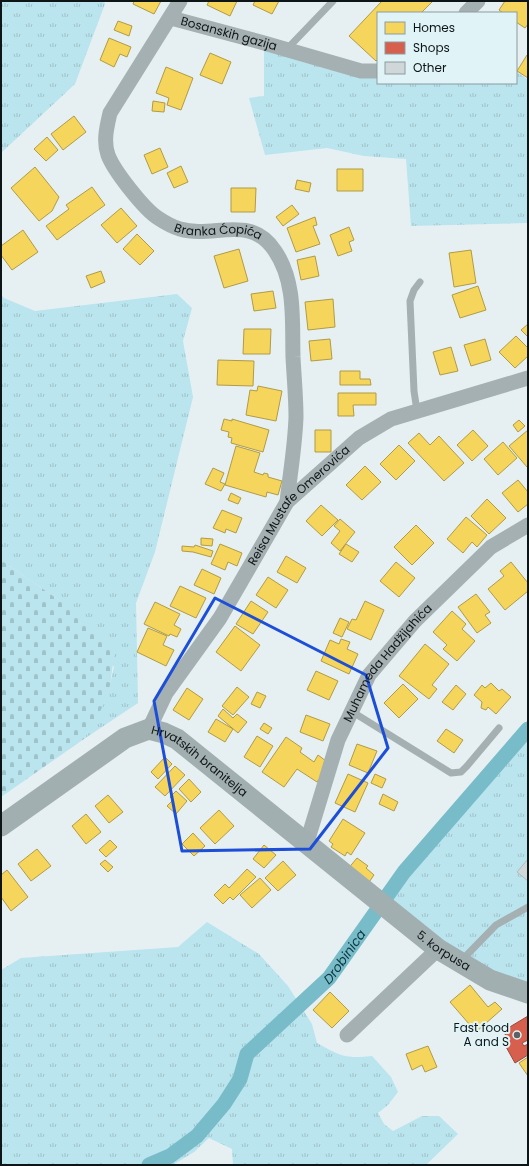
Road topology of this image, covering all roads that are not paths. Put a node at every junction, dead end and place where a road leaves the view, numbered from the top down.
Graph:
1 (180, 1) edge
2 (333, 1) edge
3 (478, 1) edge
4 (467, 12) edge
5 (171, 18) junction
6 (287, 49) junction
7 (377, 71) edge
8 (420, 282) dead end
9 (528, 378) edge
10 (417, 412) junction
11 (287, 502) junction
12 (528, 525) edge
13 (351, 711) junction
14 (499, 728) dead end
15 (149, 729) junction
16 (1, 826) edge
17 (307, 842) junction
18 (368, 893) joint
19 (528, 907) edge
20 (438, 948) junction
21 (459, 963) junction
22 (528, 993) edge
23 (347, 1034) dead end

1 - 5 street, Branka Ćopića
2 - 6 lane, Bosanskih gazija
3 - 4 street
5 - 6 street, Bosanskih gazija
5 - 11 street, Branka Ćopića
6 - 7 street, Bosanskih gazija
8 - 10 lane
9 - 10 street, Reisa Mustafe Omerovića
10 - 11 street, Reisa Mustafe Omerovića
11 - 15 street, Reisa Mustafe Omerovića
12 - 13 street, Muhameda Hadžijahića
13 - 14 lane
13 - 17 street, Muhameda Hadžijahića
15 - 16 street, Hrvatskih branitelja
15 - 17 street, Hrvatskih branitelja
17 - 18 street, Hrvatskih branitelja
18 - 20 street, 5. korpusa
19 - 21 lane
20 - 21 street, 5. korpusa
20 - 23 street
21 - 22 street, 5. korpusa

